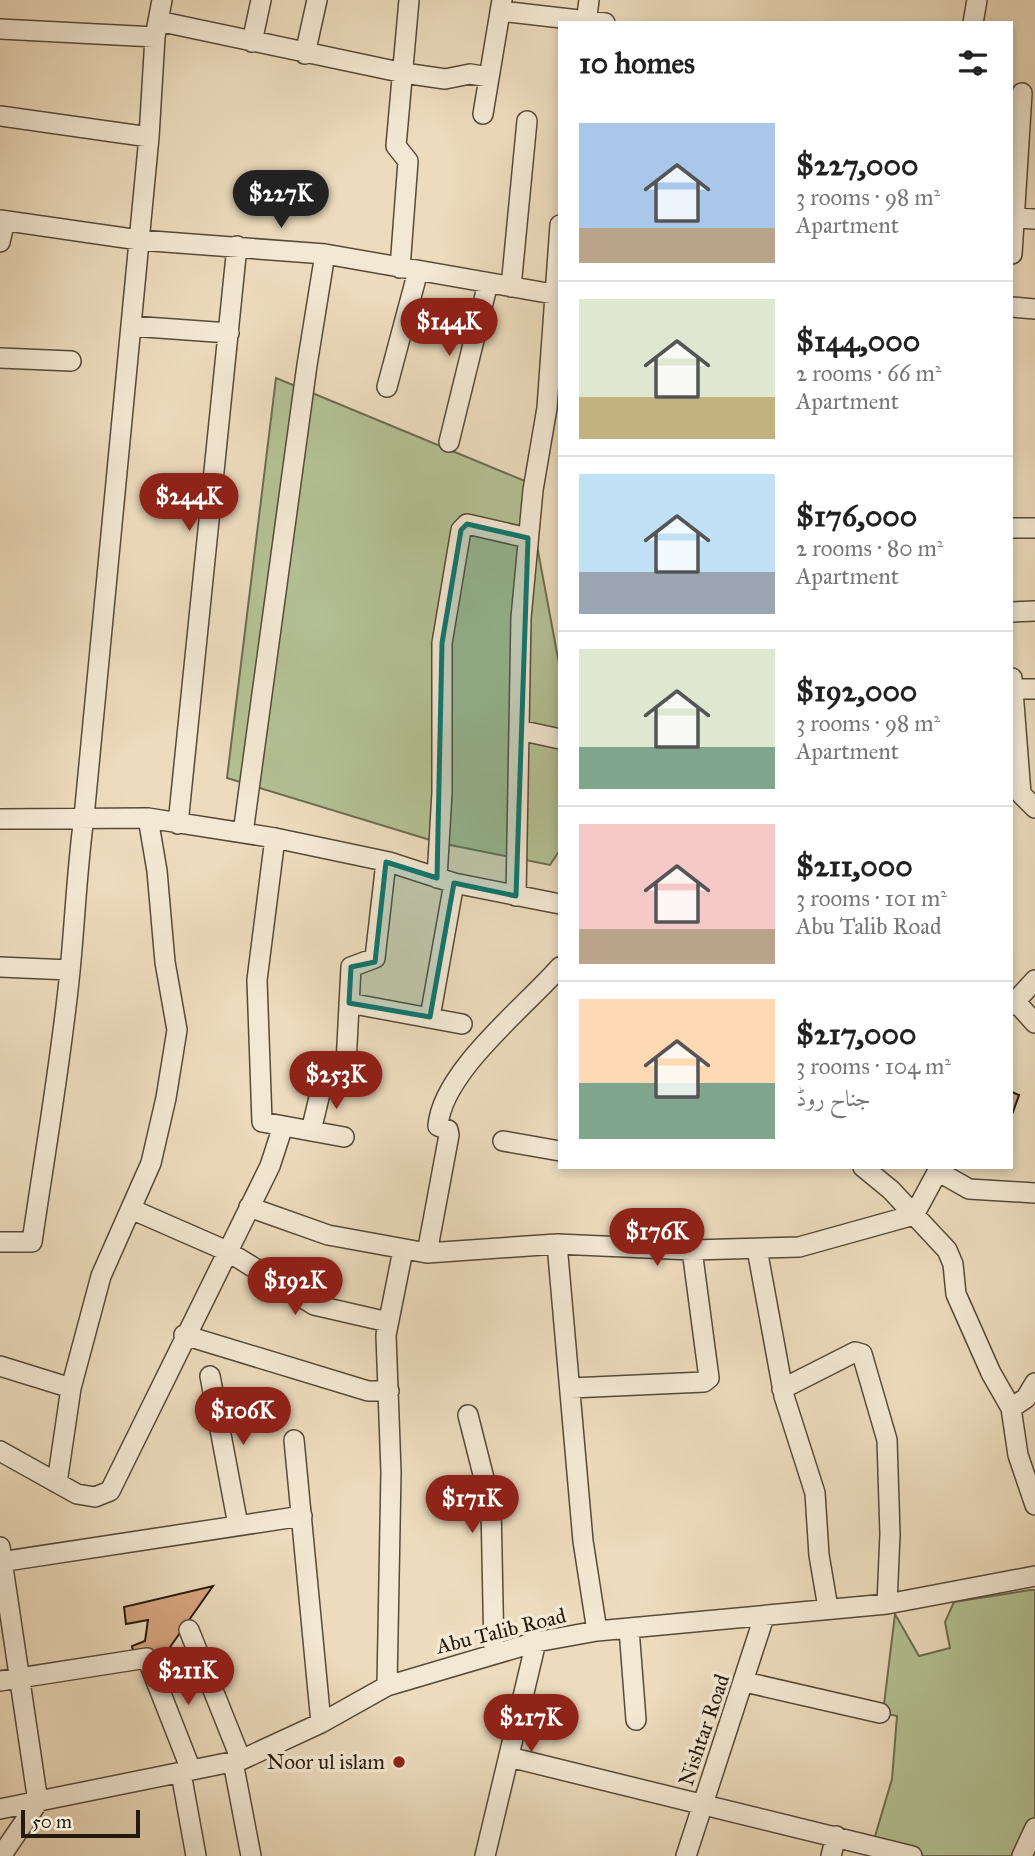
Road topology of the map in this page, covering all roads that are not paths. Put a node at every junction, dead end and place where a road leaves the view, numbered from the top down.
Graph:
1 (162, 0) edge
2 (261, 0) edge
3 (317, 0) edge
4 (409, 0) edge
5 (589, 0) edge
6 (976, 0) edge
7 (501, 6) edge
8 (586, 21) edge
9 (592, 21) edge
10 (973, 21) edge
11 (0, 29) edge
12 (156, 29) junction
13 (252, 42) junction
14 (305, 54) junction
15 (404, 73) junction
16 (489, 77) junction
17 (1023, 92) edge
18 (483, 114) dead end
19 (0, 116) edge
20 (527, 121) dead end
21 (149, 137) junction
22 (1015, 137) edge
23 (1014, 218) junction
24 (1035, 219) edge
25 (3, 221) edge
26 (1013, 236) edge
27 (139, 240) junction
28 (0, 243) edge
29 (558, 245) edge
30 (237, 246) junction
31 (325, 254) junction
32 (409, 269) junction
33 (488, 283) junction
34 (511, 287) junction
35 (553, 294) junction
36 (1013, 309) edge
37 (1035, 309) edge
38 (131, 326) junction
39 (229, 333) junction
40 (0, 358) edge
41 (71, 361) dead end
42 (387, 387) dead end
43 (449, 442) dead end
44 (1013, 528) edge
45 (1035, 528) edge
46 (528, 538) junction
47 (1035, 611) edge
48 (1013, 612) edge
49 (1013, 686) edge
50 (1035, 689) edge
51 (1013, 713) edge
52 (519, 730) junction
53 (558, 739) edge
54 (1016, 794) edge
55 (1035, 808) edge
56 (84, 817) junction
57 (148, 818) junction
58 (0, 819) edge
59 (178, 824) junction
60 (243, 834) junction
61 (275, 838) junction
62 (386, 862) junction
63 (446, 880) junction
64 (516, 896) junction
65 (558, 904) edge
66 (0, 967) edge
67 (558, 969) edge
68 (70, 970) junction
69 (1035, 980) edge
70 (349, 1003) junction
71 (1013, 1003) edge
72 (430, 1017) junction
73 (1035, 1023) edge
74 (462, 1024) dead end
75 (346, 1064) dead end
76 (323, 1081) dead end
77 (284, 1126) junction
78 (311, 1131) junction
79 (344, 1137) dead end
80 (503, 1141) dead end
81 (558, 1151) edge
82 (870, 1170) edge
83 (940, 1170) edge
84 (1035, 1193) edge
85 (249, 1207) junction
86 (131, 1209) junction
87 (915, 1214) junction
88 (0, 1242) edge
89 (557, 1244) junction
90 (757, 1249) junction
91 (403, 1250) junction
92 (692, 1250) junction
93 (227, 1251) junction
94 (427, 1253) junction
95 (388, 1322) junction
96 (184, 1335) junction
97 (0, 1366) edge
98 (210, 1376) dead end
99 (1035, 1383) edge
100 (71, 1388) junction
101 (571, 1388) junction
102 (782, 1389) junction
103 (389, 1391) junction
104 (1011, 1408) junction
105 (468, 1415) dead end
106 (294, 1440) dead end
107 (0, 1451) edge
108 (57, 1483) junction
109 (1035, 1505) edge
110 (302, 1516) junction
111 (238, 1525) junction
112 (1, 1557) edge
113 (1035, 1576) edge
114 (887, 1604) junction
115 (828, 1608) junction
116 (764, 1617) junction
117 (629, 1629) junction
118 (190, 1630) dead end
119 (597, 1631) junction
120 (536, 1642) junction
121 (494, 1653) junction
122 (20, 1679) junction
123 (0, 1681) edge
124 (745, 1682) junction
125 (387, 1686) junction
126 (880, 1713) dead end
127 (636, 1720) dead end
128 (321, 1723) junction
129 (509, 1758) junction
130 (237, 1761) junction
131 (186, 1771) junction
132 (38, 1802) junction
133 (703, 1803) junction
134 (0, 1809) edge
135 (1035, 1828) edge
136 (836, 1836) junction
137 (1, 1856) edge
138 (196, 1856) edge
139 (251, 1856) edge
140 (485, 1856) edge
141 (686, 1856) edge
142 (831, 1856) edge
143 (912, 1856) edge
144 (1022, 1856) edge

1 - 12 street
2 - 13 street
3 - 14 street
4 - 15 street
5 - 9 street
6 - 10 street
7 - 8 street
7 - 16 street
11 - 12 street
12 - 13 street
12 - 21 street
13 - 14 street
14 - 15 street
15 - 16 street
15 - 32 street
16 - 18 street
17 - 22 street
19 - 21 street
20 - 34 street
21 - 27 street
22 - 23 street
23 - 24 street
23 - 26 street
25 - 27 street
25 - 28 street
27 - 30 street
27 - 38 street
29 - 35 street
30 - 31 street
30 - 39 street
31 - 32 street
31 - 60 street
32 - 33 street
32 - 42 street
33 - 34 street
33 - 43 street
34 - 35 street
35 - 46 street
36 - 37 street
38 - 39 street
38 - 56 street
39 - 59 street
40 - 41 street
44 - 45 street
46 - 52 street
46 - 63 street
47 - 48 street
49 - 50 street
51 - 54 street
52 - 53 street
52 - 64 street
54 - 55 street
56 - 57 street
56 - 58 street
56 - 68 street
57 - 59 street
57 - 86 street
59 - 60 street
60 - 61 street
61 - 62 street
61 - 77 street
62 - 63 street
62 - 70 street
63 - 64 street
63 - 72 street
64 - 65 street
66 - 68 street
67 - 94 street
68 - 88 street
69 - 71 street
70 - 72 street
70 - 75 street
71 - 73 street
72 - 74 street
76 - 78 street
77 - 78 street
77 - 85 street
78 - 79 street
80 - 81 street
82 - 87 street
83 - 84 street
83 - 87 street
85 - 91 street
85 - 93 street
86 - 93 street
86 - 100 street
87 - 90 street
87 - 104 street
89 - 92 street
89 - 94 street
89 - 101 street
90 - 92 street
90 - 102 street
91 - 94 street
91 - 95 street
92 - 101 street
93 - 95 street
93 - 96 street
95 - 103 street
96 - 103 street
96 - 108 street
97 - 100 street
98 - 111 street
99 - 104 street
100 - 108 street
101 - 119 street
102 - 114 street
102 - 115 street
103 - 125 street
104 - 109 street
105 - 121 street
106 - 110 street
107 - 108 street
110 - 111 street
110 - 128 street
111 - 112 street
112 - 122 street
113 - 114 street, Abu Talib Road
114 - 115 street, Abu Talib Road
115 - 116 street, Abu Talib Road
116 - 117 street, Abu Talib Road
116 - 124 street, Nishtar Road
117 - 119 street, Abu Talib Road
117 - 127 street
118 - 130 street
119 - 120 street, Abu Talib Road
120 - 121 street, Abu Talib Road
120 - 129 street
121 - 125 street, Abu Talib Road
122 - 123 street
122 - 131 street
122 - 132 street
124 - 126 street
124 - 133 street, Nishtar Road
125 - 128 street, Abu Talib Road
128 - 130 street, Abu Talib Road
129 - 133 street
129 - 140 street
130 - 131 street, Abu Talib Road
130 - 139 street
131 - 132 street, Abu Talib Road
131 - 138 street
132 - 134 street, Abu Talib Road
132 - 137 street
133 - 136 street
133 - 141 street, Nishtar Road
135 - 144 street
136 - 142 street
136 - 143 street

